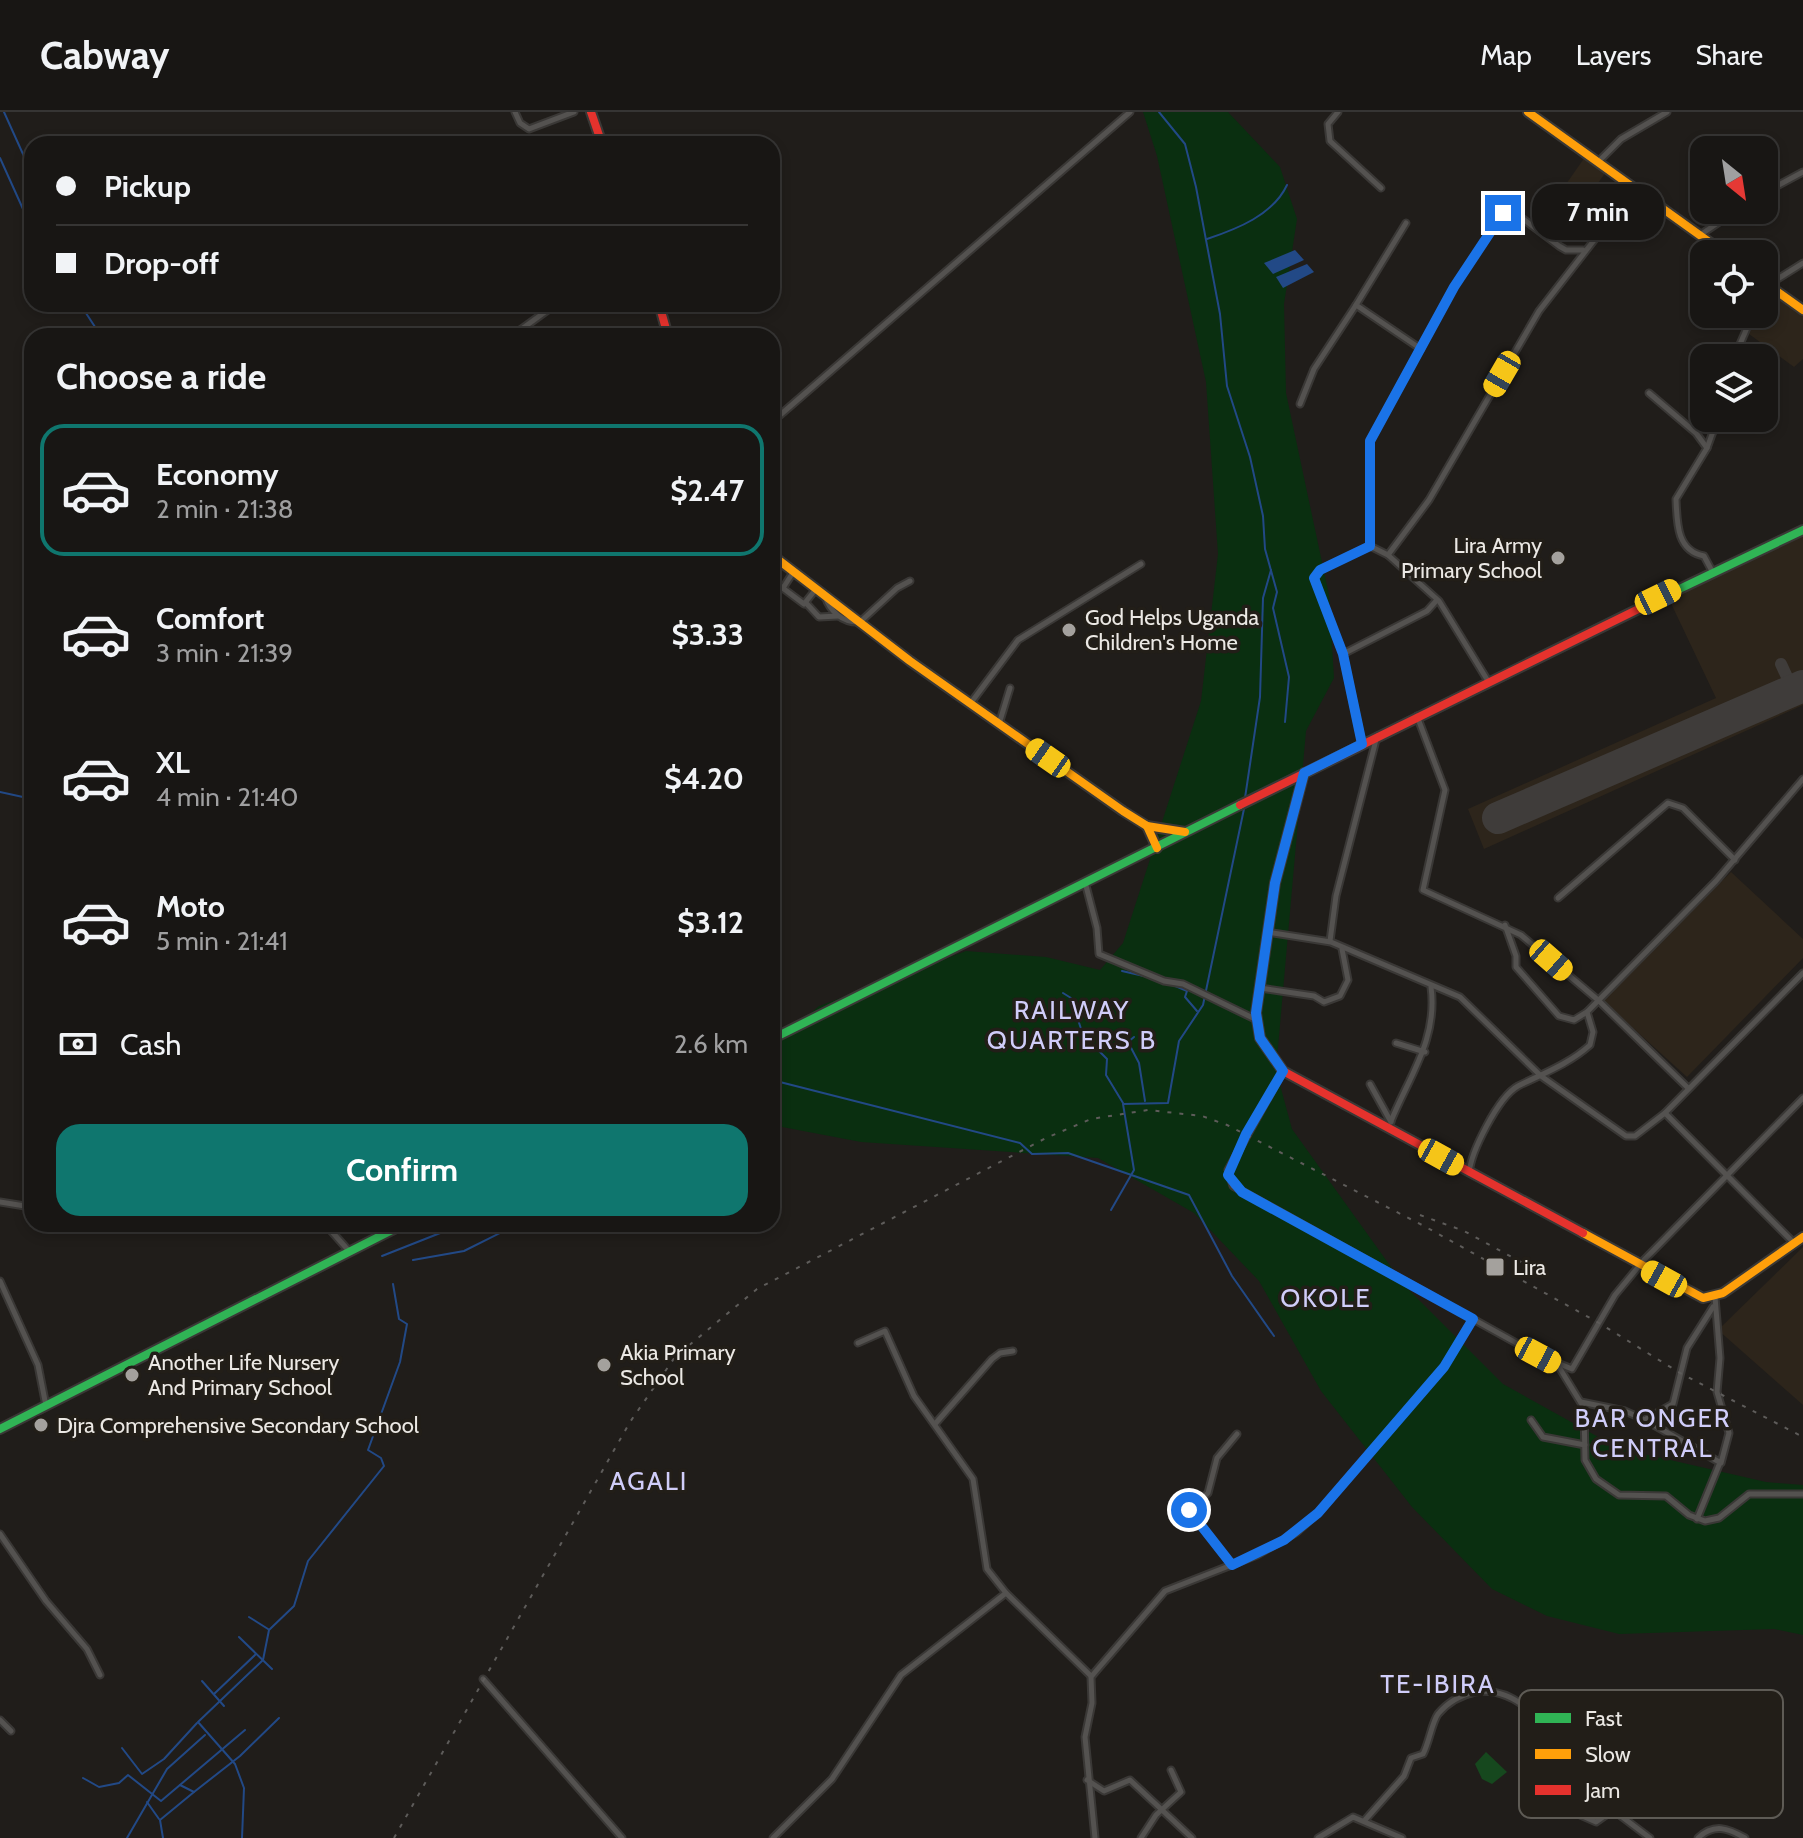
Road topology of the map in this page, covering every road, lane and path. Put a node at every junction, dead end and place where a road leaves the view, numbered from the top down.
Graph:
1 (515, 112) edge
2 (574, 112) edge
3 (591, 112) edge
4 (1338, 112) edge
5 (1528, 112) edge
6 (1667, 112) edge
7 (1128, 113) edge
8 (599, 136) edge
9 (1598, 162) junction
10 (1803, 172) edge
11 (1631, 185) junction
12 (1778, 185) edge
13 (1381, 188) dead end
14 (1406, 223) dead end
15 (1716, 224) edge
16 (1700, 235) junction
17 (1707, 240) edge
18 (1584, 250) junction
19 (1803, 263) edge
20 (1778, 279) edge
21 (1778, 295) edge
22 (1356, 305) junction
23 (1803, 310) edge
24 (545, 312) edge
25 (523, 328) edge
26 (1421, 349) junction
27 (1649, 393) dead end
28 (1300, 404) dead end
29 (780, 415) edge
30 (1713, 432) edge
31 (1707, 448) junction
32 (1803, 530) edge
33 (1370, 546) junction
34 (1388, 555) junction
35 (780, 561) edge
36 (1141, 564) dead end
37 (794, 571) junction
38 (1712, 571) junction
39 (910, 581) dead end
40 (780, 586) edge
41 (783, 588) junction
42 (816, 589) junction
43 (825, 596) junction
44 (1437, 600) junction
45 (806, 603) junction
46 (838, 616) junction
47 (860, 622) junction
48 (1343, 654) junction
49 (1488, 681) junction
50 (1010, 688) dead end
51 (970, 704) junction
52 (1417, 716) junction
53 (999, 724) junction
54 (1377, 736) junction
55 (1362, 744) junction
56 (1304, 773) junction
57 (1803, 779) edge
58 (1147, 826) junction
59 (1185, 832) junction
60 (1157, 848) junction
61 (1735, 860) junction
62 (1085, 882) junction
63 (1558, 898) dead end
64 (1505, 925) junction
65 (1267, 932) junction
66 (1331, 942) junction
67 (1342, 949) junction
68 (1803, 973) edge
69 (1431, 987) junction
70 (1260, 988) junction
71 (1598, 1000) junction
72 (1587, 1012) junction
73 (1257, 1020) junction
74 (780, 1035) edge
75 (1396, 1043) dead end
76 (1425, 1052) junction
77 (1283, 1071) junction
78 (1541, 1076) junction
79 (1370, 1084) dead end
80 (1688, 1088) junction
81 (1803, 1098) edge
82 (1665, 1113) junction
83 (1391, 1121) junction
84 (1391, 1131) junction
85 (1469, 1173) junction
86 (1728, 1175) junction
87 (0, 1202) edge
88 (24, 1206) edge
89 (332, 1232) edge
90 (388, 1232) edge
91 (1799, 1240) edge
92 (349, 1251) junction
93 (1640, 1265) junction
94 (0, 1281) edge
95 (1714, 1301) junction
96 (1473, 1319) junction
97 (858, 1343) dead end
98 (1013, 1351) dead end
99 (1555, 1364) junction
100 (1581, 1402) junction
101 (46, 1406) junction
102 (1531, 1420) dead end
103 (1645, 1420) junction
104 (935, 1424) junction
105 (0, 1429) edge
106 (1528, 1430) dead end
107 (1539, 1432) junction
108 (1237, 1434) dead end
109 (1585, 1445) junction
110 (1719, 1464) junction
111 (1803, 1494) edge
112 (1697, 1516) junction
113 (0, 1534) edge
114 (1232, 1565) junction
115 (1006, 1593) junction
116 (100, 1675) dead end
117 (1091, 1677) junction
118 (483, 1679) dead end
119 (1519, 1702) edge
120 (0, 1720) edge
121 (0, 1732) edge
122 (1171, 1770) dead end
123 (1087, 1780) junction
124 (1161, 1812) junction
125 (1624, 1818) edge
126 (1365, 1820) junction
127 (622, 1838) edge
128 (773, 1838) edge
129 (1095, 1838) edge
130 (1141, 1838) edge
131 (1192, 1838) edge
132 (1318, 1838) edge
133 (1402, 1838) edge
134 (1650, 1838) edge
135 (1698, 1838) edge
136 (1745, 1838) edge

1 - 2 street
3 - 8 street
4 - 13 street
5 - 9 street
6 - 9 street
7 - 29 street
9 - 11 street
10 - 12 street
11 - 16 street
11 - 18 street
14 - 22 street
15 - 16 street
16 - 17 street
18 - 26 street
18 - 34 street
19 - 20 street
21 - 23 street
22 - 26 street
22 - 28 street
24 - 25 street
26 - 33 street
27 - 31 street
30 - 31 street
31 - 38 street
32 - 38 street
33 - 34 street
33 - 48 street
34 - 44 street
35 - 37 street
36 - 51 street
37 - 41 street
37 - 42 street
38 - 49 street
39 - 47 street
40 - 41 street
41 - 45 street
42 - 43 street
42 - 45 street
43 - 46 street
43 - 47 street
44 - 48 street
44 - 49 street
45 - 46 street
46 - 47 street
47 - 51 street
48 - 55 street
49 - 52 street
50 - 53 street
51 - 53 street
52 - 54 street
52 - 64 street
53 - 58 street
54 - 55 street
54 - 66 street
55 - 56 street
56 - 59 street
56 - 65 street
57 - 61 street
58 - 59 street
58 - 60 street
59 - 60 street
60 - 62 street
61 - 63 street
61 - 71 street
62 - 73 street
62 - 74 street
64 - 71 street
64 - 72 street
65 - 66 street
65 - 70 street
66 - 67 street
67 - 69 street
67 - 70 street
68 - 80 street
69 - 76 street
69 - 78 street
70 - 73 street
71 - 72 street
71 - 80 street
72 - 78 street
73 - 77 street
75 - 76 street
76 - 83 street
77 - 84 street
77 - 96 street
78 - 82 street
78 - 85 street
79 - 83 street
80 - 82 street
81 - 86 street
82 - 86 street
83 - 84 street
84 - 85 street
85 - 93 street
86 - 91 street
86 - 93 street
87 - 88 street
89 - 92 street
90 - 92 street
91 - 95 street
92 - 101 street
93 - 95 street
93 - 99 street
94 - 101 street
95 - 103 street
95 - 110 street
96 - 99 street
96 - 114 street
97 - 104 street
98 - 104 street
99 - 100 street
100 - 103 street
100 - 109 street
101 - 105 street
102 - 107 street
103 - 110 street
104 - 115 street
106 - 107 street
107 - 109 street
108 - 114 street
109 - 112 street
110 - 112 street
111 - 112 street
113 - 116 street
114 - 117 street
115 - 117 street
115 - 128 street
117 - 123 street
118 - 127 street
119 - 126 street
120 - 121 street
122 - 124 street
123 - 124 street
123 - 129 street
124 - 130 street
124 - 131 street
125 - 134 street
126 - 132 street
126 - 133 street
135 - 136 street

